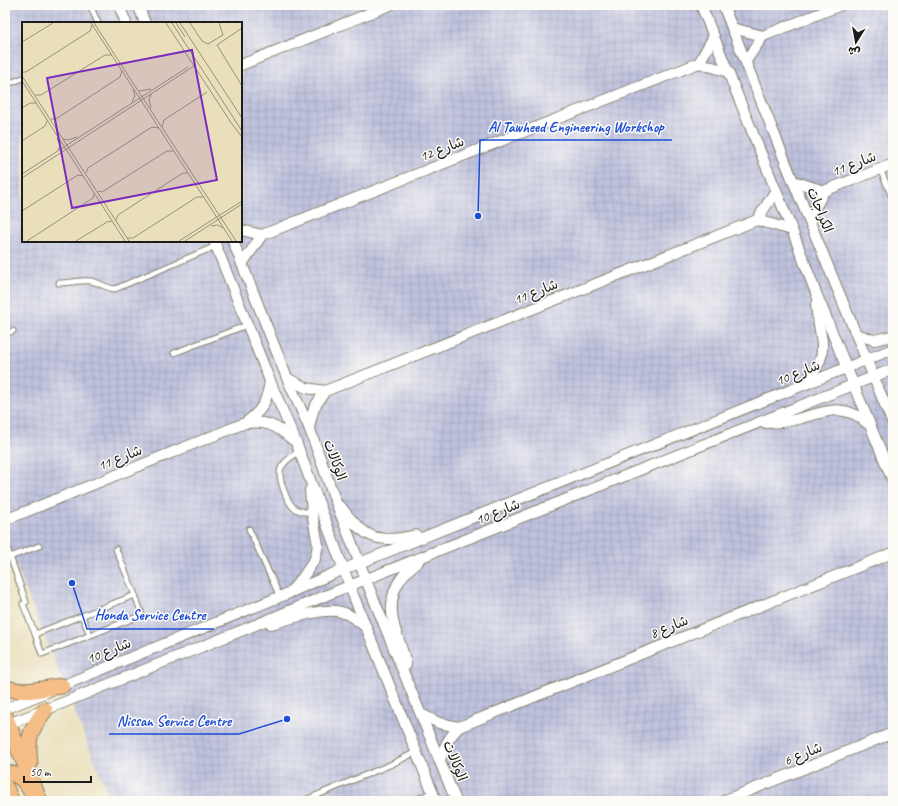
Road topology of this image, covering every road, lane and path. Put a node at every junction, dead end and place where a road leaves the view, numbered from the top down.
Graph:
1 (90, 5) edge
2 (119, 5) edge
3 (138, 5) edge
4 (390, 5) edge
5 (701, 5) edge
6 (723, 5) edge
7 (841, 5) edge
8 (98, 22) edge
9 (126, 22) edge
10 (146, 22) edge
11 (732, 28) junction
12 (714, 36) junction
13 (763, 36) junction
14 (746, 61) junction
15 (699, 63) junction
16 (242, 64) edge
17 (728, 72) junction
18 (22, 78) edge
19 (5, 85) edge
20 (893, 164) edge
21 (880, 169) junction
22 (793, 181) junction
23 (776, 190) junction
24 (824, 191) junction
25 (892, 197) dead end
26 (757, 220) junction
27 (809, 220) junction
28 (242, 230) edge
29 (792, 230) junction
30 (262, 235) junction
31 (233, 242) edge
32 (215, 244) edge
33 (242, 264) junction
34 (59, 283) dead end
35 (816, 293) junction
36 (247, 324) junction
37 (13, 331) dead end
38 (5, 334) edge
39 (856, 334) junction
40 (893, 336) edge
41 (893, 349) edge
42 (174, 353) dead end
43 (867, 360) junction
44 (847, 368) junction
45 (893, 369) edge
46 (874, 376) junction
47 (287, 378) junction
48 (270, 381) junction
49 (854, 384) junction
50 (799, 388) junction
51 (325, 391) junction
52 (245, 423) junction
53 (758, 423) junction
54 (893, 424) edge
55 (871, 426) junction
56 (309, 427) junction
57 (297, 446) junction
58 (309, 478) junction
59 (893, 481) edge
60 (334, 497) junction
61 (5, 506) edge
62 (312, 513) junction
63 (8, 519) edge
64 (445, 528) junction
65 (249, 529) dead end
66 (5, 542) edge
67 (39, 546) dead end
68 (116, 550) dead end
69 (892, 553) edge
70 (429, 554) junction
71 (10, 557) junction
72 (359, 564) junction
73 (344, 570) junction
74 (366, 580) junction
75 (350, 585) junction
76 (135, 595) junction
77 (284, 595) junction
78 (82, 616) junction
79 (248, 628) junction
80 (368, 629) junction
81 (34, 634) junction
82 (90, 635) junction
83 (62, 686) junction
84 (5, 687) edge
85 (410, 688) junction
86 (5, 709) edge
87 (45, 710) junction
88 (421, 714) junction
89 (6, 722) edge
90 (459, 727) junction
91 (893, 733) edge
92 (416, 752) junction
93 (440, 761) junction
94 (5, 773) edge
95 (30, 777) junction
96 (5, 787) edge
97 (434, 797) edge
98 (728, 800) edge
99 (11, 801) edge
100 (39, 801) edge
101 (303, 801) edge
102 (413, 801) edge
103 (456, 801) edge

1 - 8 lane
2 - 9 street
3 - 10 street
4 - 16 street
5 - 12 street
6 - 11 street, الكراجات
7 - 13 street
11 - 13 street
11 - 14 street, الكراجات
12 - 15 street
12 - 17 street
13 - 14 street
14 - 22 street, الكراجات
15 - 17 street
15 - 30 street, شارع 12
17 - 23 street
18 - 19 lane
20 - 21 street, شارع 11
21 - 24 street, شارع 11
21 - 25 lane
22 - 24 street, شارع 11
22 - 27 street, الكراجات
23 - 26 street
23 - 29 street
24 - 27 street, شارع 11
26 - 29 street
26 - 51 street, شارع 11
27 - 39 street, الكراجات
28 - 30 street
29 - 35 street
30 - 33 street
31 - 33 street, الوكالات
32 - 34 lane
32 - 36 street
33 - 47 street, الوكالات
35 - 44 street
35 - 50 street
36 - 42 lane
36 - 48 street
37 - 38 lane
39 - 40 street
39 - 43 street, الكراجات
41 - 43 street, شارع 10
43 - 44 street, شارع 10
43 - 46 street, الكراجات
44 - 49 street
44 - 50 street, شارع 10
45 - 46 street, شارع 10
46 - 49 street, شارع 10
46 - 54 street, الكراجات
47 - 51 street
47 - 56 street, الوكالات
48 - 52 street, شارع 11
48 - 57 street
49 - 53 street, شارع 10
49 - 55 street
50 - 64 street, شارع 10
51 - 56 street
52 - 57 street, شارع 11
52 - 63 street, شارع 11
53 - 55 street, شارع 10
53 - 70 street, شارع 10
55 - 59 street
56 - 60 street, الوكالات
57 - 58 street
57 - 62 lane
58 - 62 street
58 - 73 street
60 - 64 street, شارع 10
60 - 72 street, الوكالات
61 - 63 lane
62 - 77 street
64 - 72 street, شارع 10
65 - 77 lane
66 - 71 lane
67 - 71 lane
68 - 76 lane
69 - 90 street, شارع 8
70 - 74 street, شارع 10
70 - 85 street, الوكالات
71 - 81 lane
72 - 73 street, شارع 10
72 - 74 street, الوكالات
73 - 75 street
73 - 77 street, شارع 10
74 - 75 street, شارع 10
74 - 85 street, الوكالات
75 - 79 street, شارع 10
75 - 80 street
76 - 78 lane
76 - 82 lane
77 - 83 street, شارع 10
78 - 81 lane
78 - 82 lane
79 - 80 street, شارع 10
79 - 87 street, شارع 10
80 - 92 street
81 - 82 lane
83 - 84 main road
83 - 86 street, شارع 10
85 - 88 street, الوكالات
87 - 89 street, شارع 10
87 - 95 main road
88 - 90 street
88 - 93 street, الوكالات
89 - 95 main road
90 - 93 street, شارع 8
91 - 98 street, شارع 6
92 - 97 street
92 - 101 lane
93 - 103 street, الوكالات
94 - 100 main road
95 - 100 main road
96 - 99 highway
97 - 102 lane

